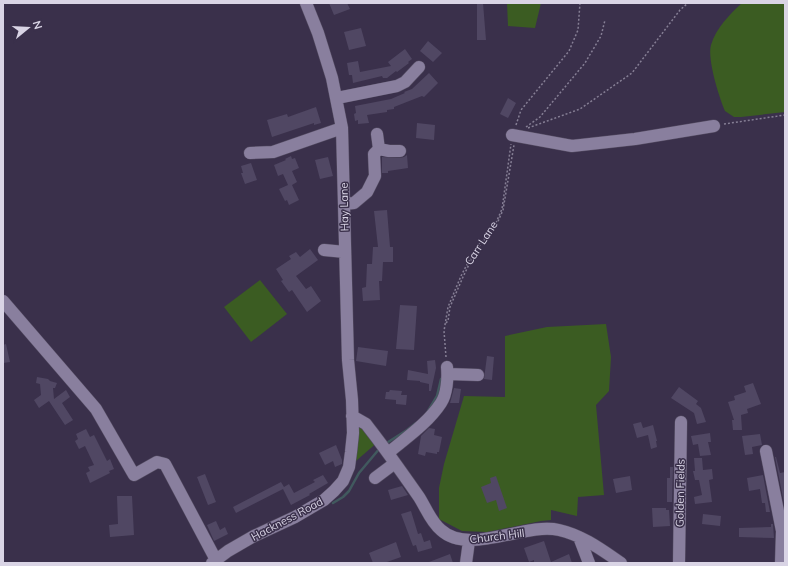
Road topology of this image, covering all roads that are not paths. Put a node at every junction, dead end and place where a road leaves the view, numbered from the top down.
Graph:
1 (306, 3) edge
2 (419, 67) dead end
3 (337, 98) junction
4 (714, 126) road end
5 (342, 128) junction
6 (377, 134) dead end
7 (514, 135) road end
8 (378, 149) junction
9 (400, 151) dead end
10 (250, 153) dead end
11 (344, 204) junction
12 (324, 250) dead end
13 (345, 252) junction
14 (3, 301) edge
15 (478, 375) dead end
16 (352, 416) junction
17 (681, 422) dead end
18 (766, 451) dead end
19 (387, 452) junction
20 (375, 478) dead end
21 (579, 537) junction
22 (469, 541) junction
23 (214, 561) edge
24 (466, 563) edge
25 (589, 563) edge
26 (621, 563) edge
27 (679, 563) edge
28 (781, 563) edge

1 - 3 street, Hay Lane
2 - 3 street
3 - 5 street, Hay Lane
4 - 7 street
5 - 10 street
5 - 11 street, Hay Lane
6 - 8 street
8 - 9 street
8 - 11 street
11 - 13 street, Hay Lane
12 - 13 street
13 - 16 street, Hay Lane
14 - 23 street
15 - 19 street
16 - 19 street, Church Hill
16 - 23 street, Hackness Road
17 - 27 street, Golden Fields
18 - 28 street
19 - 20 street
19 - 22 street, Church Hill
21 - 22 street, Church Hill
21 - 25 street
21 - 26 street, Church Hill
22 - 24 street

